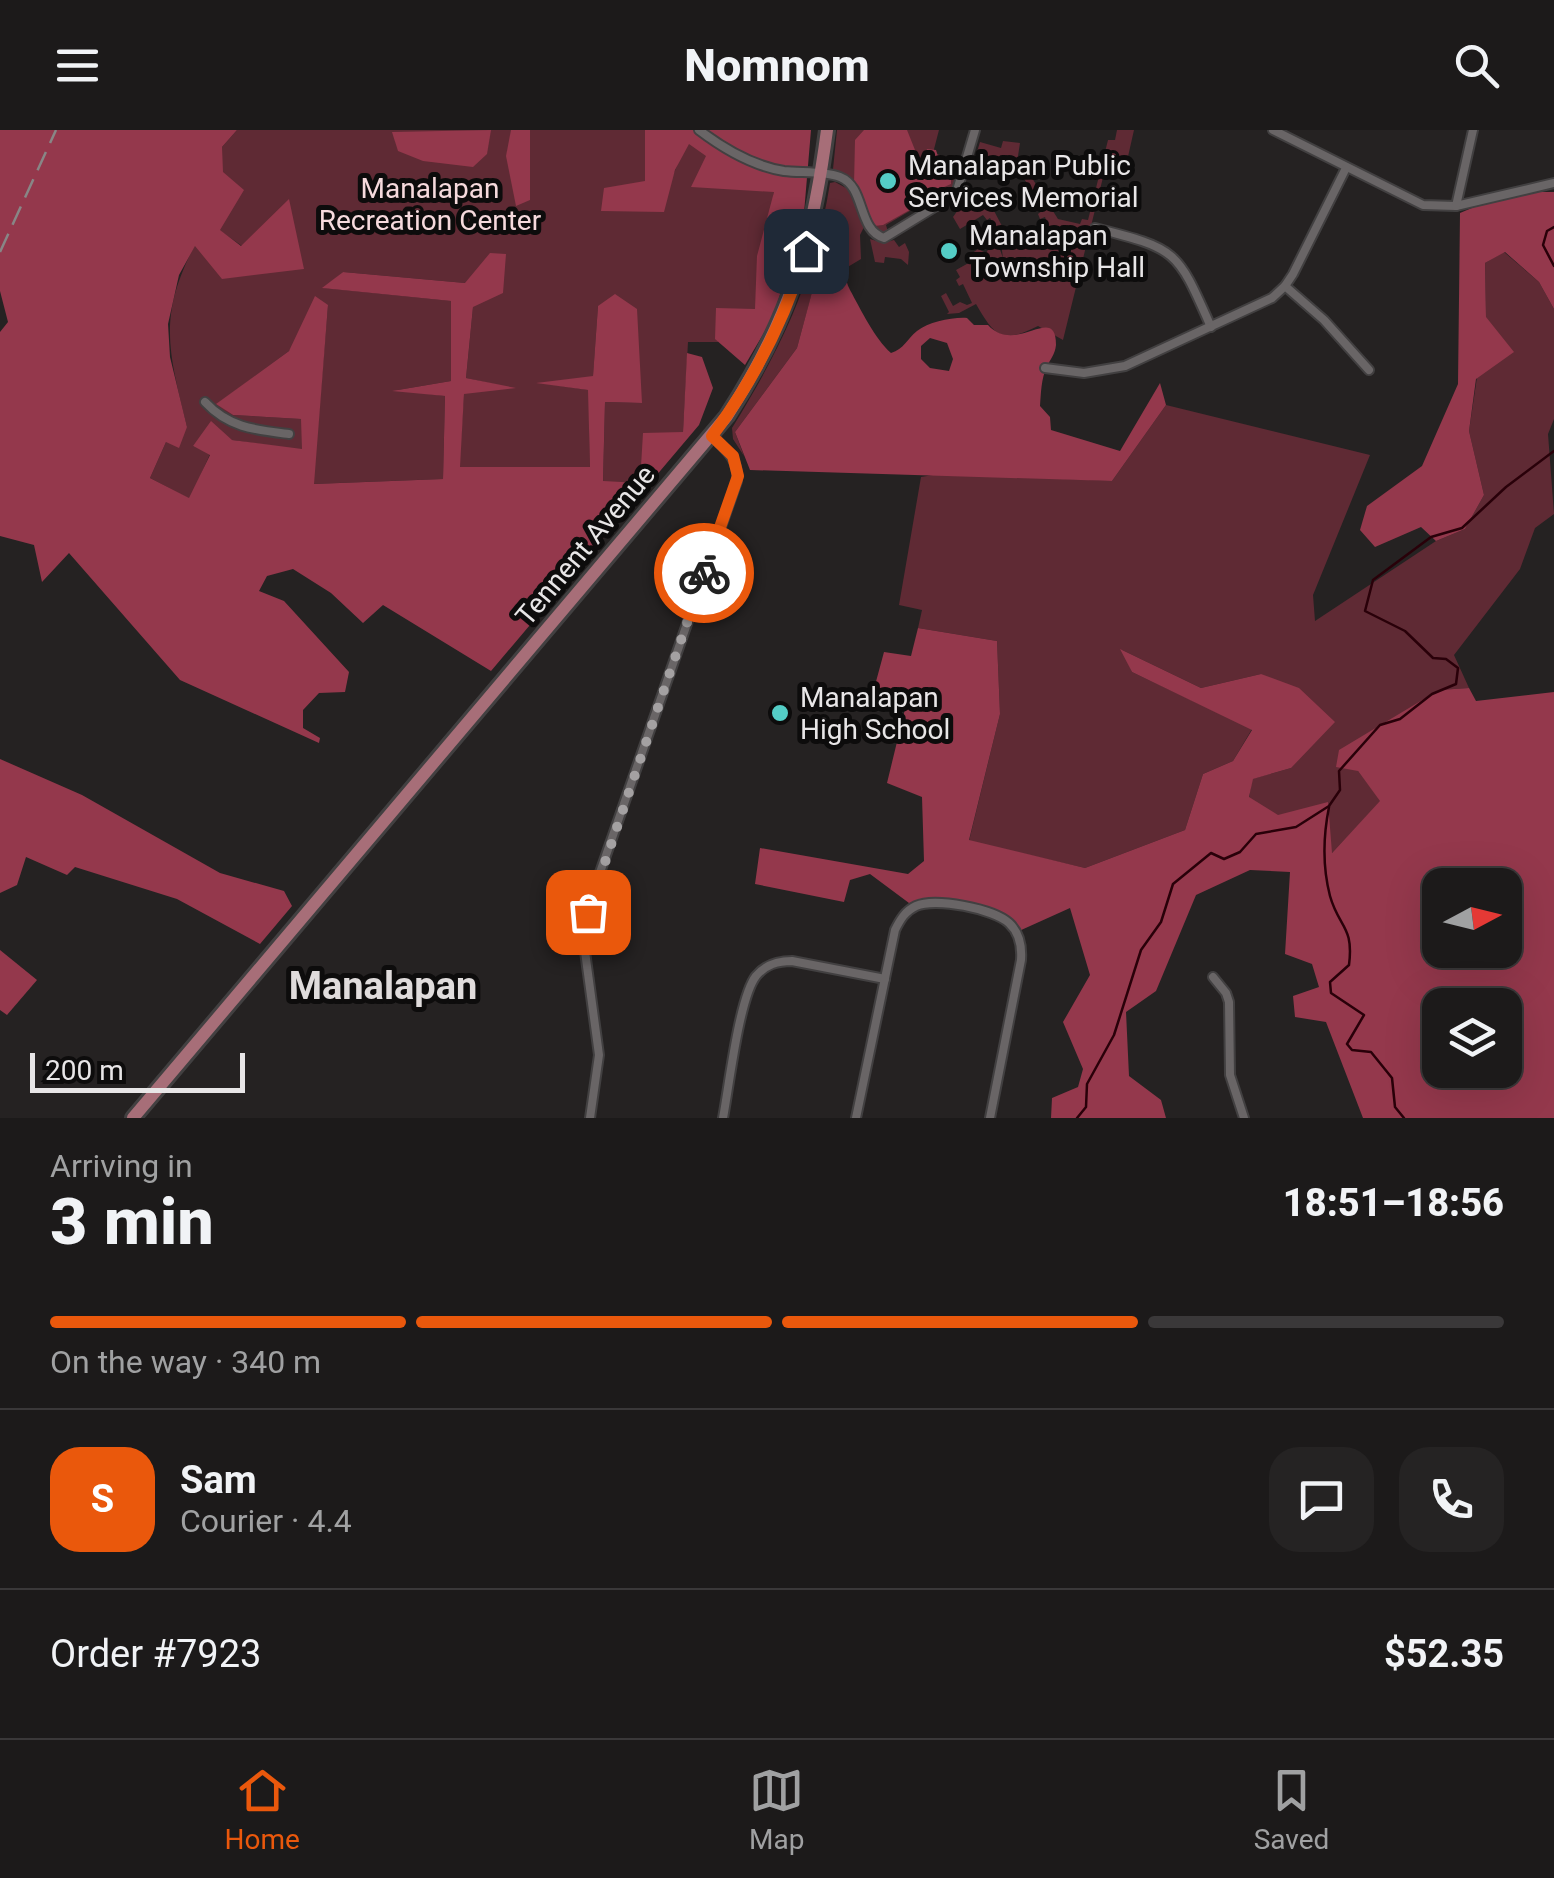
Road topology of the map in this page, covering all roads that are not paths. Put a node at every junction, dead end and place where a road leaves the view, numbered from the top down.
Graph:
1 (699, 130) edge
2 (827, 130) edge
3 (975, 130) edge
4 (1273, 130) edge
5 (1473, 130) edge
6 (1346, 168) junction
7 (820, 174) junction
8 (1554, 183) edge
9 (1456, 206) junction
10 (1095, 228) dead end
11 (1286, 286) junction
12 (1211, 327) junction
13 (1046, 368) dead end
14 (1369, 370) dead end
15 (205, 402) dead end
16 (289, 434) dead end
17 (712, 436) junction
18 (1213, 976) dead end
19 (884, 979) junction
20 (133, 1118) edge
21 (590, 1118) edge
22 (723, 1118) edge
23 (856, 1118) edge
24 (990, 1118) edge
25 (1244, 1118) edge

1 - 7 street
2 - 7 main road, Tennent Avenue
3 - 7 street
4 - 6 street
5 - 9 street
6 - 9 street
6 - 11 street
7 - 17 main road, Tennent Avenue
8 - 9 street
10 - 12 street
11 - 12 street
11 - 14 street
12 - 13 street
15 - 16 street
17 - 20 main road, Tennent Avenue
17 - 21 street
18 - 25 street
19 - 22 street
19 - 23 street
19 - 24 street

